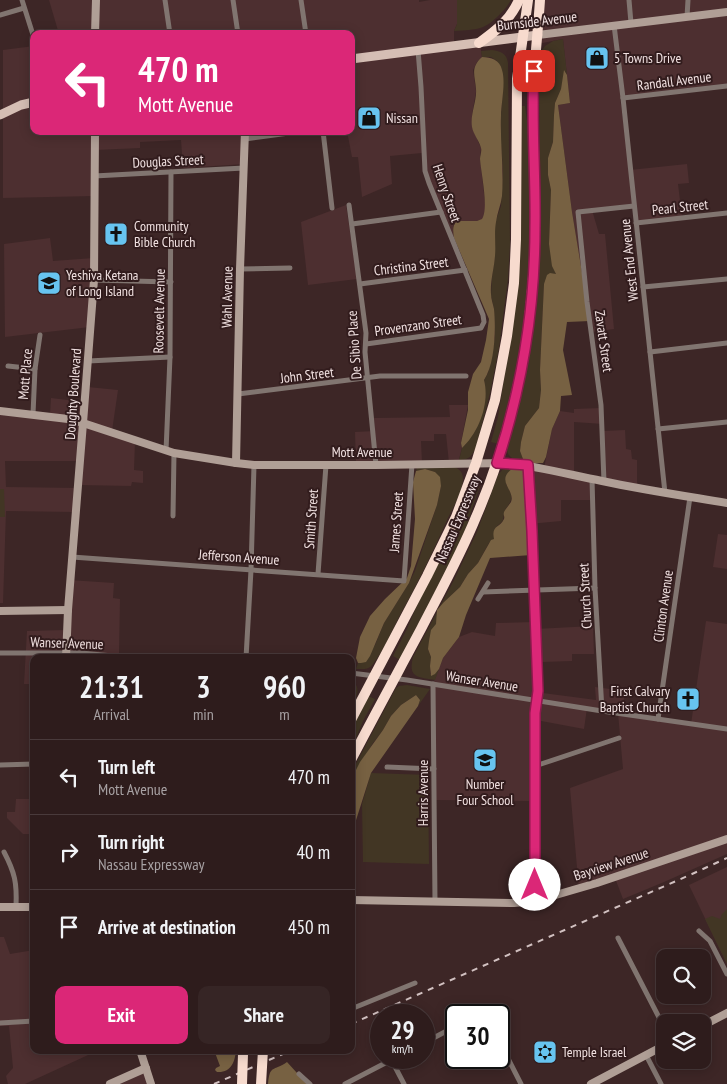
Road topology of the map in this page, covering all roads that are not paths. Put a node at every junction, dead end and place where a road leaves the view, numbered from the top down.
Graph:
1 (22, 0) edge
2 (96, 0) edge
3 (165, 0) edge
4 (233, 0) edge
5 (301, 0) edge
6 (520, 0) edge
7 (528, 0) edge
8 (540, 0) edge
9 (629, 0) edge
10 (688, 0) edge
11 (24, 8) junction
12 (727, 12) edge
13 (0, 15) edge
14 (687, 17) junction
15 (632, 23) junction
16 (614, 25) junction
17 (31, 30) edge
18 (95, 30) edge
19 (169, 30) edge
20 (237, 30) edge
21 (305, 30) edge
22 (538, 35) junction
23 (523, 37) junction
24 (479, 43) junction
25 (418, 50) junction
26 (355, 58) edge
27 (727, 86) edge
28 (623, 98) junction
29 (30, 103) edge
30 (0, 115) edge
31 (94, 135) edge
32 (245, 135) edge
33 (323, 135) edge
34 (244, 168) junction
35 (171, 172) junction
36 (94, 176) junction
37 (349, 206) dead end
38 (634, 206) junction
39 (332, 208) dead end
40 (586, 211) joint
41 (441, 212) junction
42 (727, 214) edge
43 (636, 222) junction
44 (352, 224) junction
45 (290, 268) dead end
46 (240, 269) junction
47 (465, 270) junction
48 (727, 279) edge
49 (94, 280) junction
50 (171, 282) junction
51 (360, 284) junction
52 (643, 287) junction
53 (474, 329) joint
54 (40, 335) dead end
55 (727, 343) edge
56 (366, 344) junction
57 (650, 352) junction
58 (170, 357) junction
59 (88, 361) junction
60 (8, 366) dead end
61 (35, 369) junction
62 (466, 376) dead end
63 (368, 379) junction
64 (238, 394) junction
65 (0, 411) edge
66 (33, 414) junction
67 (727, 422) edge
68 (83, 423) junction
69 (658, 429) junction
70 (170, 452) junction
71 (236, 463) junction
72 (476, 463) junction
73 (497, 463) junction
74 (412, 464) junction
75 (254, 465) junction
76 (326, 465) junction
77 (376, 465) junction
78 (528, 465) junction
79 (592, 479) junction
80 (604, 482) junction
81 (665, 493) junction
82 (690, 497) junction
83 (727, 503) edge
84 (173, 516) dead end
85 (72, 557) junction
86 (251, 570) junction
87 (318, 574) junction
88 (404, 581) joint
89 (488, 582) dead end
90 (596, 588) junction
91 (534, 591) junction
92 (483, 592) junction
93 (478, 599) dead end
94 (0, 610) edge
95 (68, 610) junction
96 (0, 653) edge
97 (33, 654) edge
98 (66, 654) edge
99 (246, 654) edge
100 (355, 674) edge
101 (374, 676) junction
102 (395, 679) junction
103 (433, 684) junction
104 (536, 701) junction
105 (602, 711) junction
106 (355, 712) edge
107 (658, 719) junction
108 (727, 729) edge
109 (619, 738) dead end
110 (355, 753) edge
111 (30, 764) edge
112 (0, 765) edge
113 (535, 766) junction
114 (386, 767) dead end
115 (434, 769) junction
116 (727, 839) edge
117 (4, 852) dead end
118 (355, 900) edge
119 (535, 901) junction
120 (435, 902) junction
121 (16, 906) junction
122 (0, 907) edge
123 (30, 907) edge
124 (699, 931) dead end
125 (618, 938) dead end
126 (727, 974) edge
127 (415, 983) dead end
128 (355, 1007) edge
129 (727, 1013) edge
130 (657, 1014) edge
131 (30, 1020) edge
132 (711, 1021) edge
133 (0, 1023) edge
134 (656, 1050) edge
135 (141, 1054) edge
136 (243, 1054) edge
137 (262, 1054) edge
138 (646, 1055) junction
139 (510, 1062) edge
140 (146, 1068) junction
141 (373, 1069) edge
142 (398, 1069) edge
143 (299, 1074) dead end
144 (110, 1084) edge
145 (151, 1084) edge
146 (242, 1084) edge
147 (261, 1084) edge
148 (310, 1084) edge
149 (345, 1084) edge
150 (404, 1084) edge
151 (522, 1084) edge
152 (591, 1084) edge
153 (661, 1084) edge

1 - 11 street
2 - 18 street
3 - 19 street
4 - 20 street
5 - 21 street
6 - 24 highway
7 - 23 highway, Nassau Expressway
8 - 22 highway, Nassau Expressway
9 - 15 street
10 - 14 street
11 - 13 street
11 - 17 street
12 - 14 street, Burnside Avenue
14 - 15 street, Burnside Avenue
15 - 16 street, Burnside Avenue
16 - 22 street, Burnside Avenue
16 - 28 street, West End Avenue
22 - 23 main road, Burnside Avenue
22 - 73 highway, Nassau Expressway
23 - 24 main road, Burnside Avenue
23 - 72 highway, Nassau Expressway
24 - 25 main road, Burnside Avenue
25 - 26 main road, Burnside Avenue
25 - 41 street, Henry Street
27 - 28 street, Randall Avenue
28 - 38 street, West End Avenue
29 - 30 main road
31 - 36 street, Doughty Boulevard
32 - 34 street, Wahl Avenue
33 - 39 street
34 - 35 street, Douglas Street
34 - 46 street, Wahl Avenue
35 - 36 street, Douglas Street
35 - 50 street, Roosevelt Avenue
36 - 49 street, Doughty Boulevard
37 - 44 street, De Sibio Place
38 - 40 street, Pearl Street
38 - 43 street, West End Avenue
40 - 80 street, Zavatt Street
41 - 44 street
41 - 47 street, Henry Street
42 - 43 street, Pearl Street
43 - 52 street, West End Avenue
44 - 51 street, De Sibio Place
45 - 46 street
46 - 64 street, Wahl Avenue
47 - 51 street, Christina Street
47 - 53 street, Henry Street
48 - 52 street
49 - 50 street
49 - 59 street, Doughty Boulevard
50 - 58 street, Roosevelt Avenue
51 - 56 street, De Sibio Place
52 - 57 street, West End Avenue
53 - 56 street, Provenzano Street
54 - 61 street, Mott Place
55 - 57 street
56 - 63 street, De Sibio Place
57 - 69 street, West End Avenue
58 - 59 street
58 - 70 street, Roosevelt Avenue
59 - 68 street, Doughty Boulevard
60 - 61 street
61 - 66 street, Mott Place
62 - 63 street, John Street
63 - 64 street, John Street
63 - 77 street, De Sibio Place
64 - 71 street, Wahl Avenue
65 - 66 street, Mott Avenue
66 - 68 street, Mott Avenue
67 - 69 street
68 - 70 street, Mott Avenue
68 - 85 street, Doughty Boulevard
69 - 81 street, West End Avenue
70 - 71 street, Mott Avenue
70 - 84 street, Roosevelt Avenue
71 - 75 street, Mott Avenue
72 - 73 street, Mott Avenue
72 - 74 street, Mott Avenue
72 - 101 highway, Nassau Expressway
73 - 78 street, Mott Avenue
73 - 102 highway, Nassau Expressway
74 - 77 street, Mott Avenue
74 - 88 street, James Street
75 - 76 street, Mott Avenue
75 - 86 street
76 - 77 street, Mott Avenue
76 - 87 street, Smith Street
78 - 79 street, Mott Avenue
78 - 91 street
79 - 80 street, Mott Avenue
79 - 90 street, Church Street
80 - 81 street, Mott Avenue
81 - 82 street, Mott Avenue
82 - 83 street, Mott Avenue
82 - 107 street, Clinton Avenue
85 - 86 street, Jefferson Avenue
85 - 95 street, Doughty Boulevard
86 - 87 street, Jefferson Avenue
86 - 99 street
87 - 88 street, Jefferson Avenue
89 - 92 street
90 - 91 street
90 - 105 street, Church Street
91 - 92 street
91 - 104 street
92 - 93 street
94 - 95 street
95 - 98 street, Doughty Boulevard
96 - 97 street, Wanser Avenue
100 - 101 street, Wanser Avenue
101 - 102 street, Wanser Avenue
101 - 106 highway, Nassau Expressway
102 - 103 street, Wanser Avenue
102 - 110 highway, Nassau Expressway
103 - 104 street, Wanser Avenue
103 - 115 street, Harris Avenue
104 - 105 street, Wanser Avenue
104 - 113 street
105 - 107 street, Wanser Avenue
107 - 108 street, Wanser Avenue
109 - 113 street
111 - 112 street
113 - 119 street
114 - 115 street
115 - 120 street, Harris Avenue
116 - 119 street, Bayview Avenue
117 - 121 street
118 - 120 street, Bayview Avenue
119 - 120 street, Bayview Avenue
121 - 122 street
121 - 123 street
124 - 126 street
125 - 130 street
127 - 128 street
129 - 132 street
131 - 133 street
134 - 138 street
135 - 140 street
136 - 146 highway, bridge
137 - 147 highway, bridge
138 - 152 street
138 - 153 street
139 - 151 street
140 - 144 street
140 - 145 street
141 - 149 street
142 - 150 street
143 - 148 street

